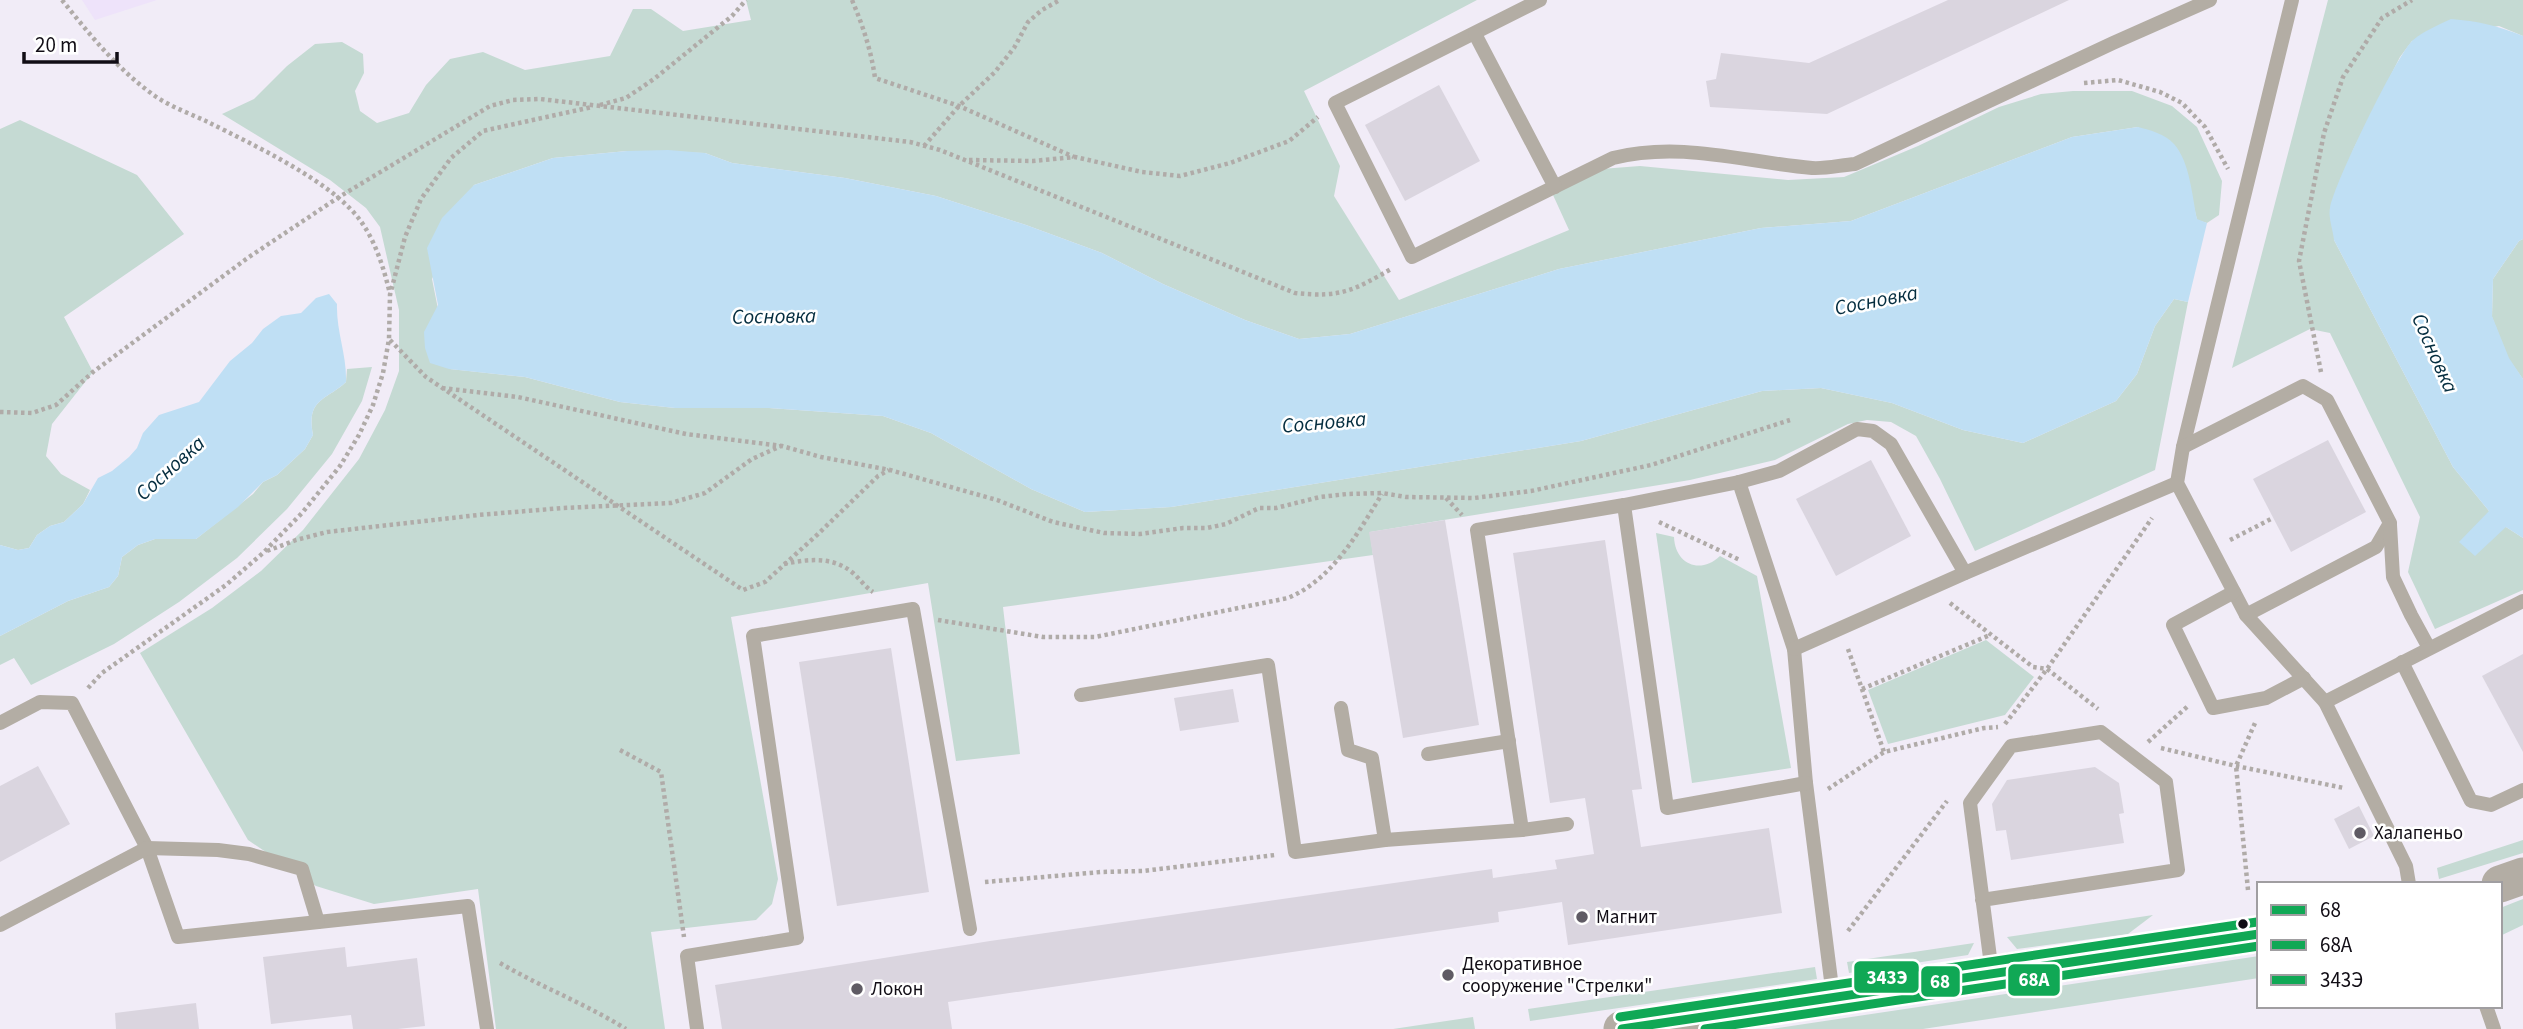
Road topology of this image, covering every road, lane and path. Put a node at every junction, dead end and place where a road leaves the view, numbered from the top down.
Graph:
1 (62, 0) edge
2 (746, 0) edge
3 (852, 0) edge
4 (1060, 0) edge
5 (1540, 0) edge
6 (2210, 0) edge
7 (2292, 0) edge
8 (2412, 0) edge
9 (1475, 34) junction
10 (2079, 84) dead end
11 (1335, 103) junction
12 (595, 106) junction
13 (959, 106) junction
14 (924, 146) junction
15 (1075, 158) junction
16 (964, 160) junction
17 (1555, 187) junction
18 (2245, 189) junction
19 (339, 197) junction
20 (1412, 257) junction
21 (390, 295) junction
22 (389, 339) junction
23 (442, 388) junction
24 (2327, 400) junction
25 (0, 412) edge
26 (1790, 420) dead end
27 (782, 446) junction
28 (2183, 447) junction
29 (890, 470) junction
30 (1739, 482) junction
31 (2177, 483) junction
32 (1382, 493) junction
33 (617, 505) junction
34 (1624, 505) junction
35 (2273, 518) dead end
36 (2390, 523) junction
37 (2212, 550) junction
38 (263, 553) junction
39 (784, 564) junction
40 (1965, 573) junction
41 (1769, 574) junction
42 (1930, 588) junction
43 (2234, 592) junction
44 (2523, 601) edge
45 (913, 610) junction
46 (2246, 615) junction
47 (1840, 628) junction
48 (1990, 634) junction
49 (2429, 648) junction
50 (1794, 649) junction
51 (2402, 662) junction
52 (2304, 678) junction
53 (1862, 689) junction
54 (2205, 691) junction
55 (1081, 695) dead end
56 (2266, 698) junction
57 (2325, 702) junction
58 (72, 703) junction
59 (1341, 708) dead end
60 (2103, 713) dead end
61 (0, 723) edge
62 (2003, 727) dead end
63 (1509, 741) junction
64 (620, 750) dead end
65 (1884, 752) junction
66 (1428, 754) dead end
67 (2236, 766) junction
68 (1806, 783) junction
69 (2523, 790) edge
70 (2370, 793) junction
71 (1809, 801) junction
72 (1567, 824) dead end
73 (1522, 830) junction
74 (1385, 840) junction
75 (147, 848) junction
76 (1296, 852) junction
77 (2523, 876) edge
78 (2409, 882) edge
79 (2502, 883) edge
80 (963, 884) junction
81 (2248, 890) dead end
82 (1982, 900) junction
83 (318, 922) junction
84 (0, 925) edge
85 (970, 929) dead end
86 (2257, 934) edge
87 (474, 948) junction
88 (687, 956) junction
89 (1993, 974) junction
90 (1833, 997) junction
91 (2487, 1008) edge
92 (487, 1029) edge
93 (626, 1029) edge
94 (697, 1029) edge
95 (1622, 1029) edge
96 (2494, 1029) edge

1 - 19 path
2 - 12 path
3 - 13 path
4 - 13 path
5 - 9 lane
6 - 17 lane
7 - 18 lane
8 - 24 path
9 - 11 lane
9 - 17 lane
10 - 18 path
11 - 15 path
11 - 20 lane
12 - 14 path
12 - 19 path
12 - 21 path
13 - 14 path
13 - 15 path
14 - 16 path
15 - 16 path
16 - 20 path
17 - 20 lane
18 - 28 lane
19 - 21 path
19 - 25 path
21 - 22 path
22 - 23 path
22 - 38 path
23 - 27 path
23 - 33 path
24 - 28 lane
24 - 36 lane
26 - 32 path
27 - 29 path
27 - 33 path
28 - 31 lane
29 - 32 path
29 - 39 path
30 - 34 lane
30 - 40 lane
30 - 41 lane
31 - 37 lane
31 - 40 lane
32 - 45 path
33 - 38 path
33 - 39 path
34 - 41 path
34 - 63 lane
34 - 68 lane
35 - 37 path
36 - 46 lane
36 - 49 lane
37 - 43 lane
38 - 58 path
39 - 45 path
40 - 42 lane
41 - 50 lane
42 - 47 lane
42 - 48 path
43 - 46 lane
43 - 54 lane
44 - 49 lane
45 - 80 lane
45 - 88 lane
46 - 52 lane
47 - 50 lane
47 - 53 path
48 - 53 path
48 - 60 path
49 - 51 lane
50 - 68 lane
51 - 57 lane
51 - 69 lane
52 - 56 lane
52 - 57 lane
53 - 65 path
54 - 56 lane
54 - 67 path
55 - 76 lane
56 - 67 path
57 - 70 lane
58 - 61 lane
58 - 75 lane
59 - 74 lane
62 - 65 path
63 - 66 lane
63 - 73 lane
64 - 88 path
65 - 71 path
67 - 70 path
67 - 81 path
68 - 71 lane
70 - 78 lane
71 - 90 lane
72 - 73 lane
73 - 74 lane
74 - 76 lane
75 - 83 lane
75 - 83 lane
75 - 84 lane
76 - 80 path
77 - 79 street
80 - 85 lane
82 - 82 lane
82 - 89 lane
83 - 87 lane
86 - 89 street
87 - 92 lane
87 - 93 path
88 - 94 lane
89 - 90 street
90 - 95 street
91 - 96 lane

